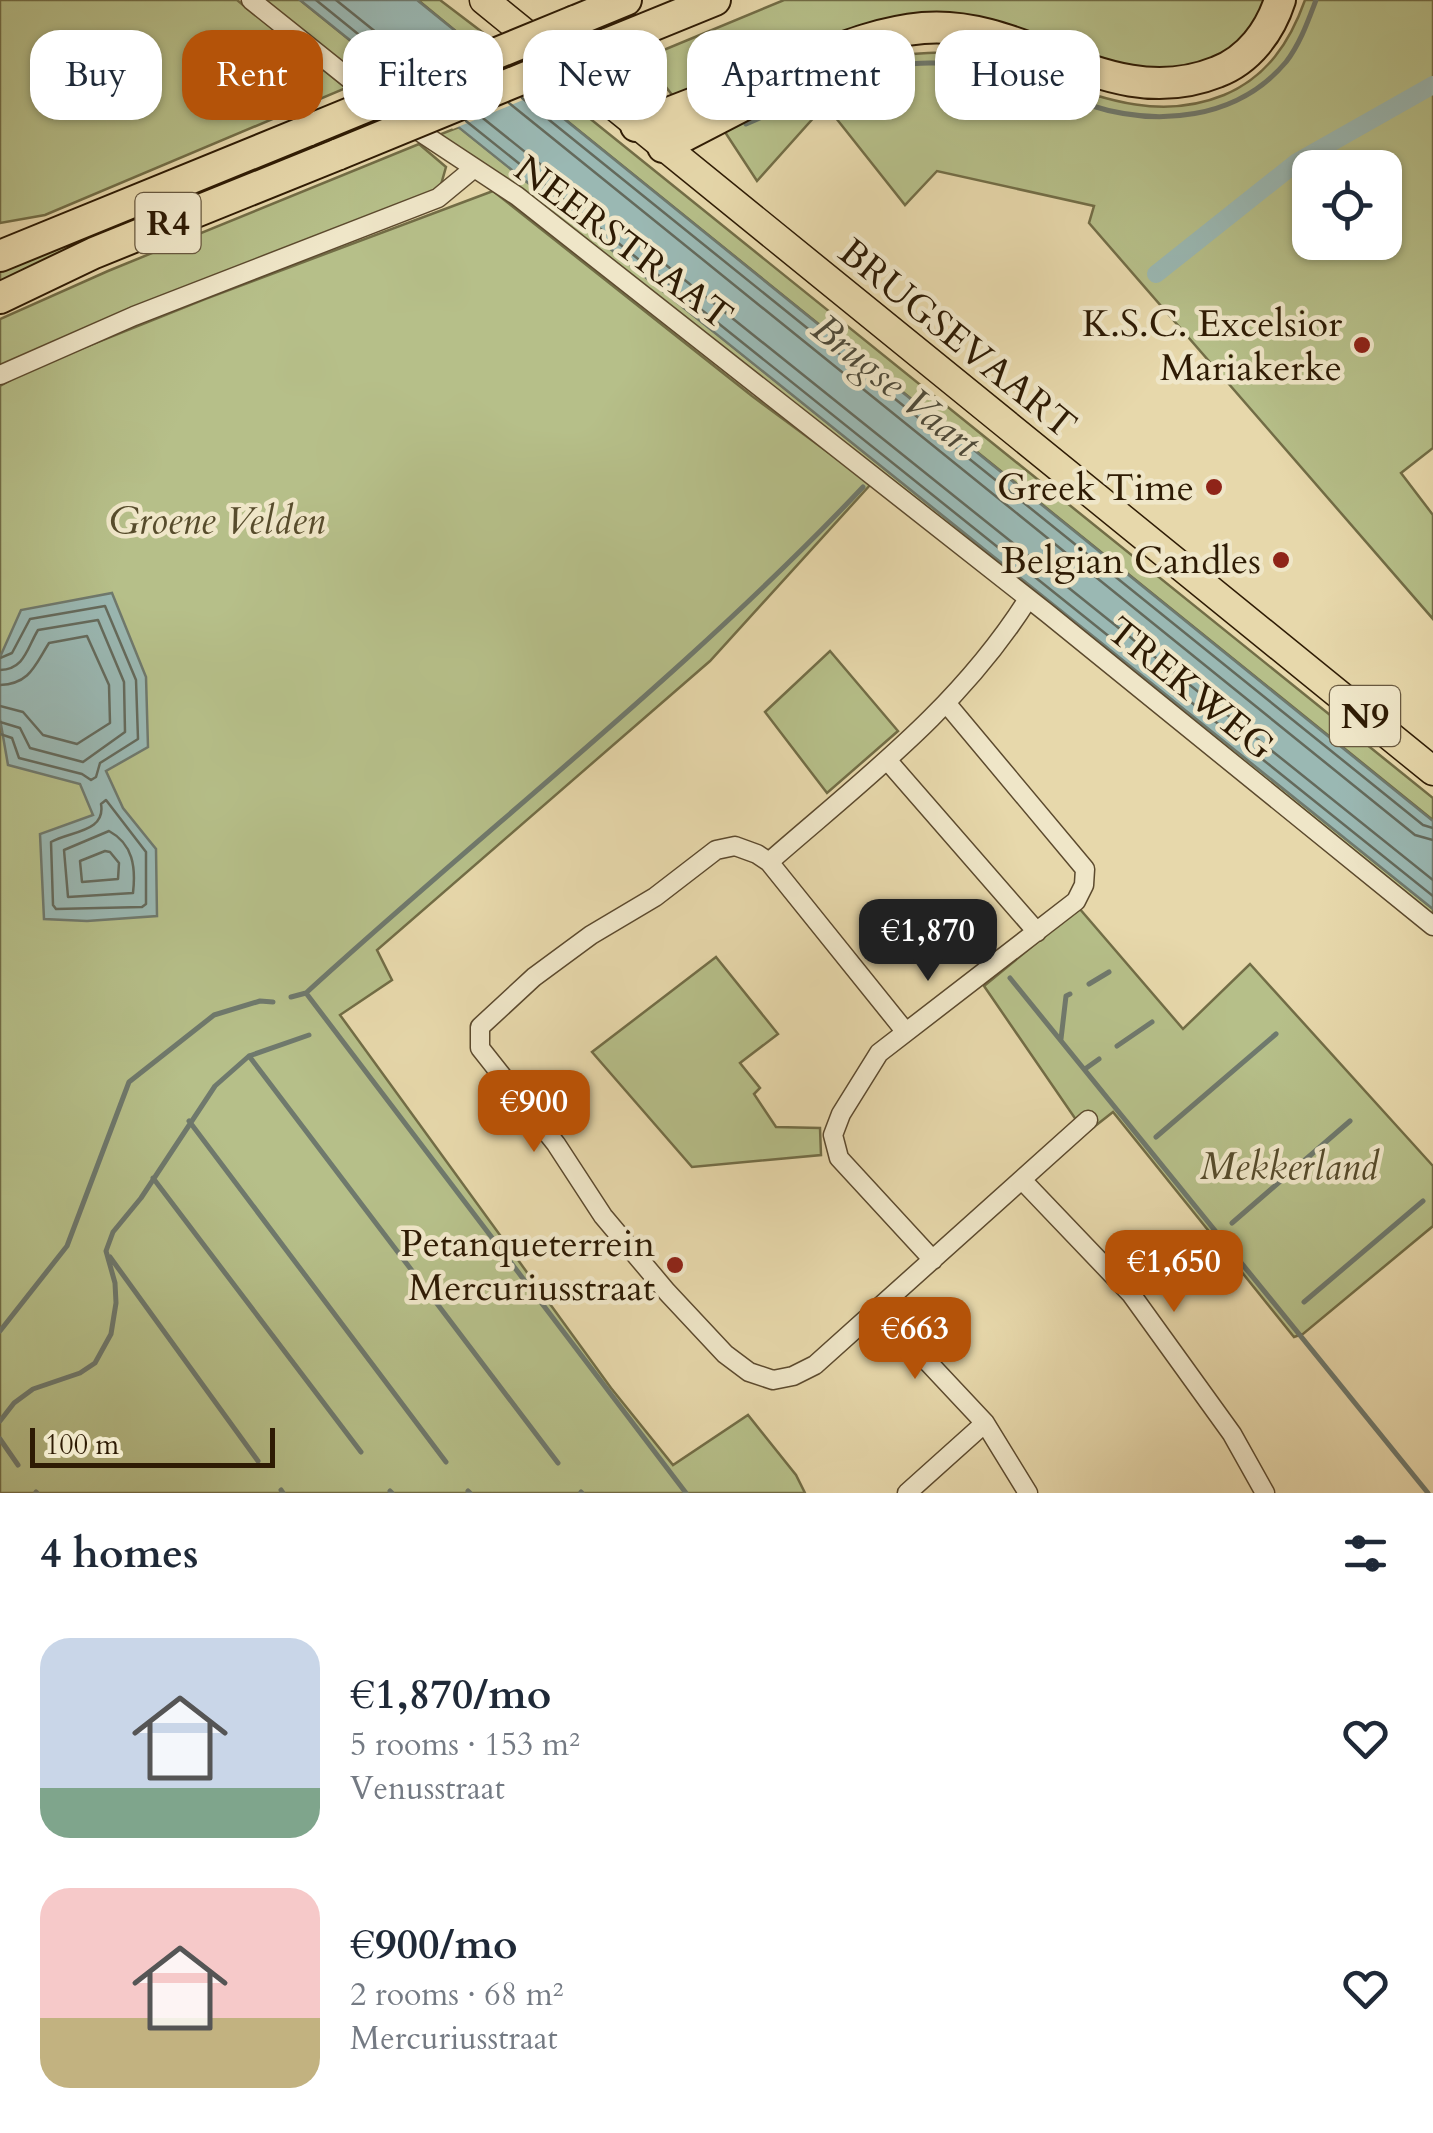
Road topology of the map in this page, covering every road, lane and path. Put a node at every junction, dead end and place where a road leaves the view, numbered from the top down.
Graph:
1 (251, 0) edge
2 (484, 0) edge
3 (626, 0) edge
4 (715, 0) edge
5 (1280, 0) edge
6 (1292, 0) edge
7 (636, 126) junction
8 (663, 146) junction
9 (473, 168) junction
10 (0, 256) edge
11 (0, 298) edge
12 (0, 375) edge
13 (859, 466) joint
14 (1028, 599) junction
15 (947, 704) junction
16 (888, 761) junction
17 (1433, 771) edge
18 (769, 862) junction
19 (1433, 926) edge
20 (1037, 932) junction
21 (905, 1031) junction
22 (1088, 1120) dead end
23 (1023, 1182) junction
24 (933, 1260) junction
25 (879, 1310) junction
26 (985, 1423) junction
27 (906, 1493) edge
28 (1028, 1493) edge
29 (1265, 1493) edge

1 - 9 street, NEERSTRAAT
2 - 7 main road, BRUGSEVAART / N9
3 - 10 highway, R4, bridge
4 - 11 highway, R4, bridge
5 - 7 highway
6 - 8 highway
7 - 8 main road, BRUGSEVAART / N9
8 - 17 main road, BRUGSEVAART / N9
9 - 12 street
9 - 13 street, NEERSTRAAT
13 - 14 street, TREKWEG
14 - 15 street
14 - 19 street, TREKWEG
15 - 16 street
15 - 20 street
16 - 18 street
16 - 20 street
18 - 21 street
18 - 25 street
20 - 21 street
21 - 24 street
22 - 23 street
23 - 24 street
23 - 29 street
24 - 25 street
25 - 26 street
26 - 27 street
26 - 28 street

